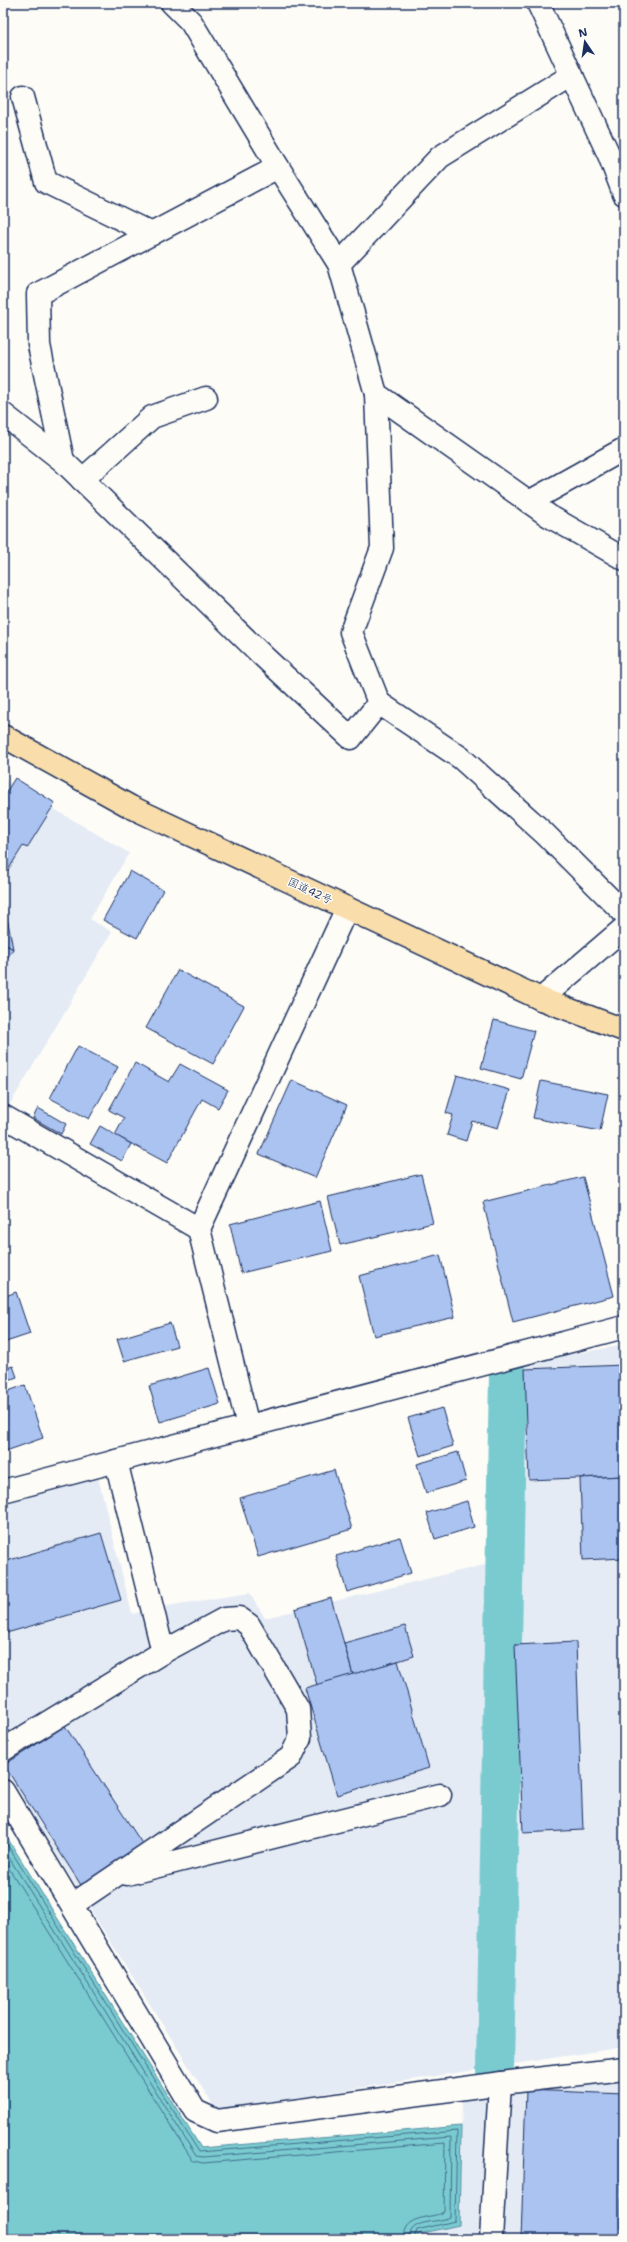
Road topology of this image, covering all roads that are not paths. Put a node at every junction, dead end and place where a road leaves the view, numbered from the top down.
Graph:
1 (172, 3) edge
2 (538, 3) edge
3 (572, 75) junction
4 (23, 97) dead end
5 (617, 152) edge
6 (278, 167) junction
7 (624, 194) edge
8 (152, 234) junction
9 (339, 264) junction
10 (376, 394) junction
11 (206, 398) dead end
12 (3, 414) edge
13 (624, 449) edge
14 (63, 461) junction
15 (82, 480) junction
16 (529, 502) junction
17 (624, 559) edge
18 (379, 703) junction
19 (3, 736) edge
20 (347, 908) junction
21 (624, 913) edge
22 (624, 928) edge
23 (541, 1000) junction
24 (624, 1030) edge
25 (3, 1116) edge
26 (199, 1229) junction
27 (624, 1327) edge
28 (248, 1426) junction
29 (116, 1461) junction
30 (3, 1491) edge
31 (162, 1652) junction
32 (3, 1750) edge
33 (3, 1791) edge
34 (440, 1795) dead end
35 (112, 1878) junction
36 (72, 1905) junction
37 (624, 2069) edge
38 (500, 2083) junction
39 (491, 2239) edge

1 - 6 street
2 - 3 street
3 - 5 street
3 - 9 street
4 - 8 street
5 - 7 street
6 - 8 street
6 - 9 street
8 - 14 street
9 - 10 street
10 - 16 street
10 - 18 street
11 - 15 street
12 - 14 street
13 - 16 street
14 - 15 street
15 - 18 street
16 - 17 street
18 - 21 street
19 - 20 highway, 国道42号
20 - 23 highway, 国道42号
20 - 26 street
22 - 23 street
23 - 24 highway, 国道42号
25 - 26 street
26 - 28 street
27 - 28 street
28 - 29 street
29 - 30 street
29 - 31 street
31 - 32 street
31 - 35 street
33 - 36 street
34 - 35 street
35 - 36 street
36 - 38 street
37 - 38 street
38 - 39 street

